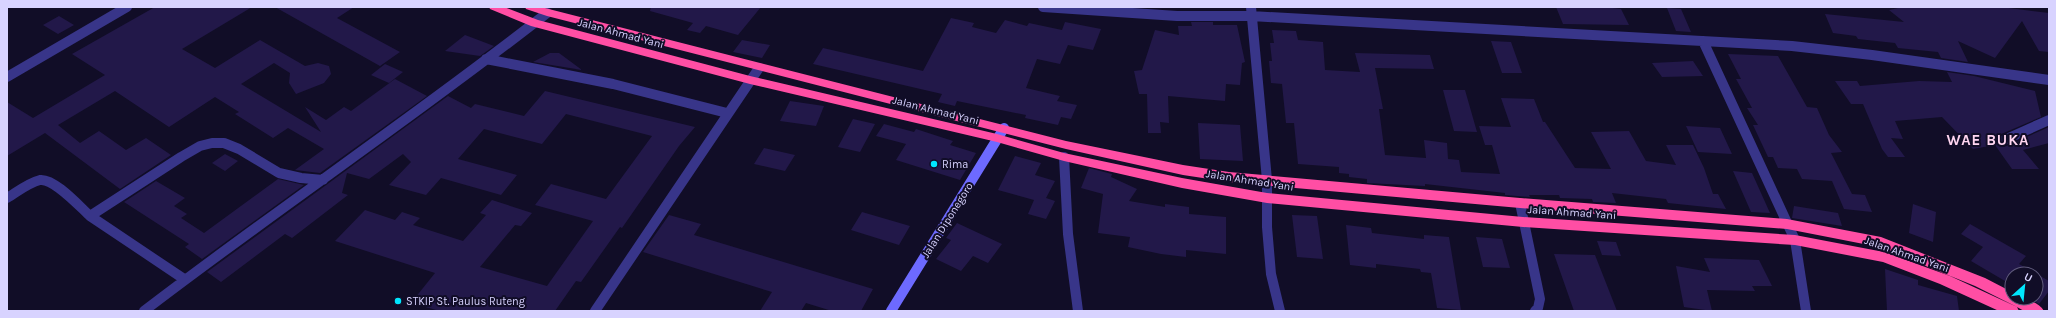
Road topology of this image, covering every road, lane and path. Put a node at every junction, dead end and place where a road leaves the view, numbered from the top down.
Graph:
1 (127, 7) edge
2 (494, 7) edge
3 (1043, 7) edge
4 (538, 9) edge
5 (1251, 11) edge
6 (535, 23) junction
7 (1703, 41) junction
8 (486, 59) junction
9 (758, 68) junction
10 (7, 77) edge
11 (750, 80) junction
12 (2049, 80) edge
13 (727, 113) junction
14 (2049, 120) edge
15 (1001, 133) junction
16 (2002, 141) dead end
17 (1064, 157) junction
18 (323, 180) junction
19 (1267, 180) junction
20 (7, 198) edge
21 (1267, 198) junction
22 (1520, 203) junction
23 (90, 216) junction
24 (1523, 222) junction
25 (1787, 224) junction
26 (1795, 240) junction
27 (184, 279) junction
28 (144, 311) edge
29 (595, 311) edge
30 (891, 311) edge
31 (1078, 311) edge
32 (1280, 311) edge
33 (1535, 311) edge
34 (1806, 311) edge
35 (2012, 311) edge
36 (2037, 311) edge

1 - 10 street
2 - 6 highway, Jalan Ahmad Yani
3 - 5 street
4 - 6 street
4 - 9 highway, Jalan Ahmad Yani
5 - 7 street
5 - 19 street
6 - 8 street
6 - 11 highway, Jalan Ahmad Yani
7 - 12 street
7 - 25 street
8 - 13 street
8 - 18 street
9 - 11 street
9 - 15 highway, Jalan Ahmad Yani
11 - 13 street
11 - 15 highway, Jalan Ahmad Yani
13 - 29 street
14 - 16 street
15 - 17 highway, Jalan Ahmad Yani
15 - 19 highway, Jalan Ahmad Yani
15 - 30 street, Jalan Diponegoro
17 - 21 highway, Jalan Ahmad Yani
17 - 31 street
18 - 23 street
18 - 27 street
19 - 21 street
19 - 22 highway, Jalan Ahmad Yani
20 - 23 street
21 - 24 highway, Jalan Ahmad Yani
21 - 32 street
22 - 24 street
22 - 25 highway, Jalan Ahmad Yani
23 - 27 street
24 - 26 highway, Jalan Ahmad Yani
24 - 33 street
25 - 26 street
25 - 36 highway, Jalan Ahmad Yani
26 - 34 street
26 - 35 highway, Jalan Ahmad Yani
27 - 28 street

